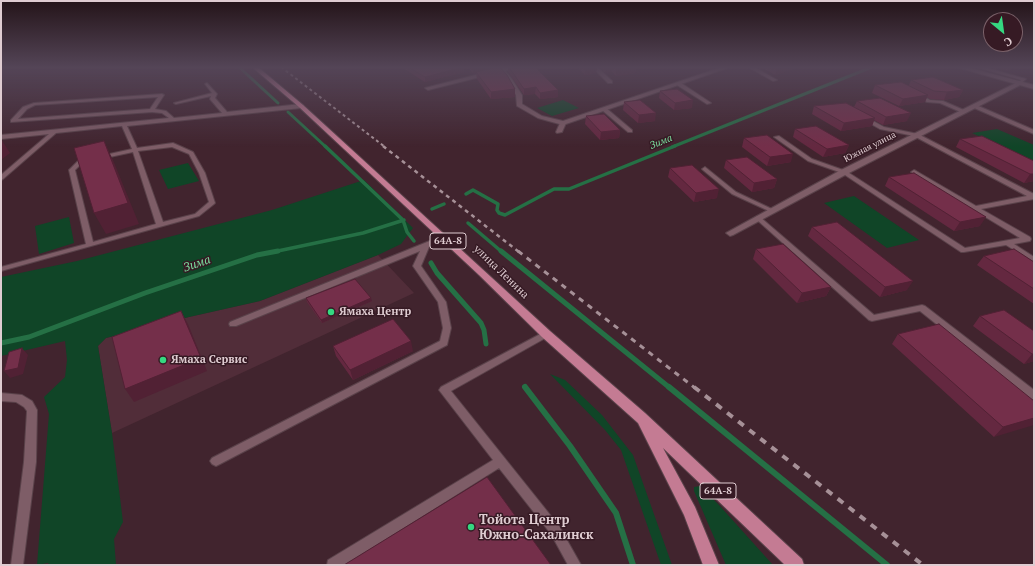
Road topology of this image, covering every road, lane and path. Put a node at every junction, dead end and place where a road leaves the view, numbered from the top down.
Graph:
1 (287, 93) edge
2 (519, 93) edge
3 (651, 93) edge
4 (694, 93) edge
5 (913, 93) edge
6 (998, 93) edge
7 (215, 94) joint
8 (176, 103) dead end
9 (709, 103) dead end
10 (302, 106) junction
11 (974, 106) junction
12 (604, 109) junction
13 (152, 110) junction
14 (963, 111) junction
15 (225, 114) junction
16 (857, 115) edge
17 (173, 119) junction
18 (563, 123) junction
19 (124, 125) junction
20 (630, 131) dead end
21 (559, 132) dead end
22 (1034, 132) edge
23 (53, 133) junction
24 (916, 135) junction
25 (1, 137) edge
26 (777, 137) dead end
27 (135, 150) junction
28 (705, 169) dead end
29 (844, 172) junction
30 (914, 172) edge
31 (1, 178) edge
32 (1034, 197) edge
33 (975, 208) junction
34 (771, 210) junction
35 (758, 218) junction
36 (160, 225) junction
37 (730, 233) dead end
38 (445, 238) junction
39 (1007, 243) junction
40 (90, 245) junction
41 (426, 246) junction
42 (1034, 260) edge
43 (1, 269) edge
44 (233, 324) dead end
45 (546, 334) junction
46 (1034, 396) edge
47 (1, 397) edge
48 (640, 417) junction
49 (216, 461) dead end
50 (500, 461) junction
51 (17, 565) edge
52 (333, 565) edge
53 (575, 565) edge
54 (711, 565) edge
55 (796, 565) edge

1 - 10 main road, улица Ленина / 64А-8
2 - 18 street
3 - 12 street
4 - 9 lane
5 - 14 lane
6 - 11 street, Южная улица
7 - 8 lane
7 - 15 lane
10 - 15 lane
10 - 38 main road, улица Ленина / 64А-8
11 - 14 street, Южная улица
11 - 22 lane
12 - 18 street
12 - 20 lane
13 - 13 lane
13 - 17 lane
14 - 24 street, Южная улица
15 - 17 lane
16 - 24 lane
17 - 19 lane
18 - 21 lane
19 - 23 lane
19 - 27 lane
23 - 25 lane
23 - 31 lane
24 - 29 street, Южная улица
24 - 32 lane
26 - 29 lane
27 - 36 lane
27 - 36 lane
27 - 40 lane
28 - 34 lane
29 - 34 street, Южная улица
29 - 39 lane
30 - 33 lane
32 - 33 lane
33 - 39 lane
34 - 35 street, Южная улица
35 - 37 street, Южная улица
35 - 46 lane
36 - 40 lane
38 - 41 lane
38 - 45 main road, улица Ленина / 64А-8
39 - 42 lane
40 - 43 lane
41 - 44 lane
41 - 49 lane
45 - 48 main road, улица Ленина / 64А-8
45 - 50 lane
47 - 51 lane
48 - 54 main road, улица Ленина / 64А-8
48 - 55 main road, улица Ленина / 64А-8
50 - 52 lane
50 - 53 lane

